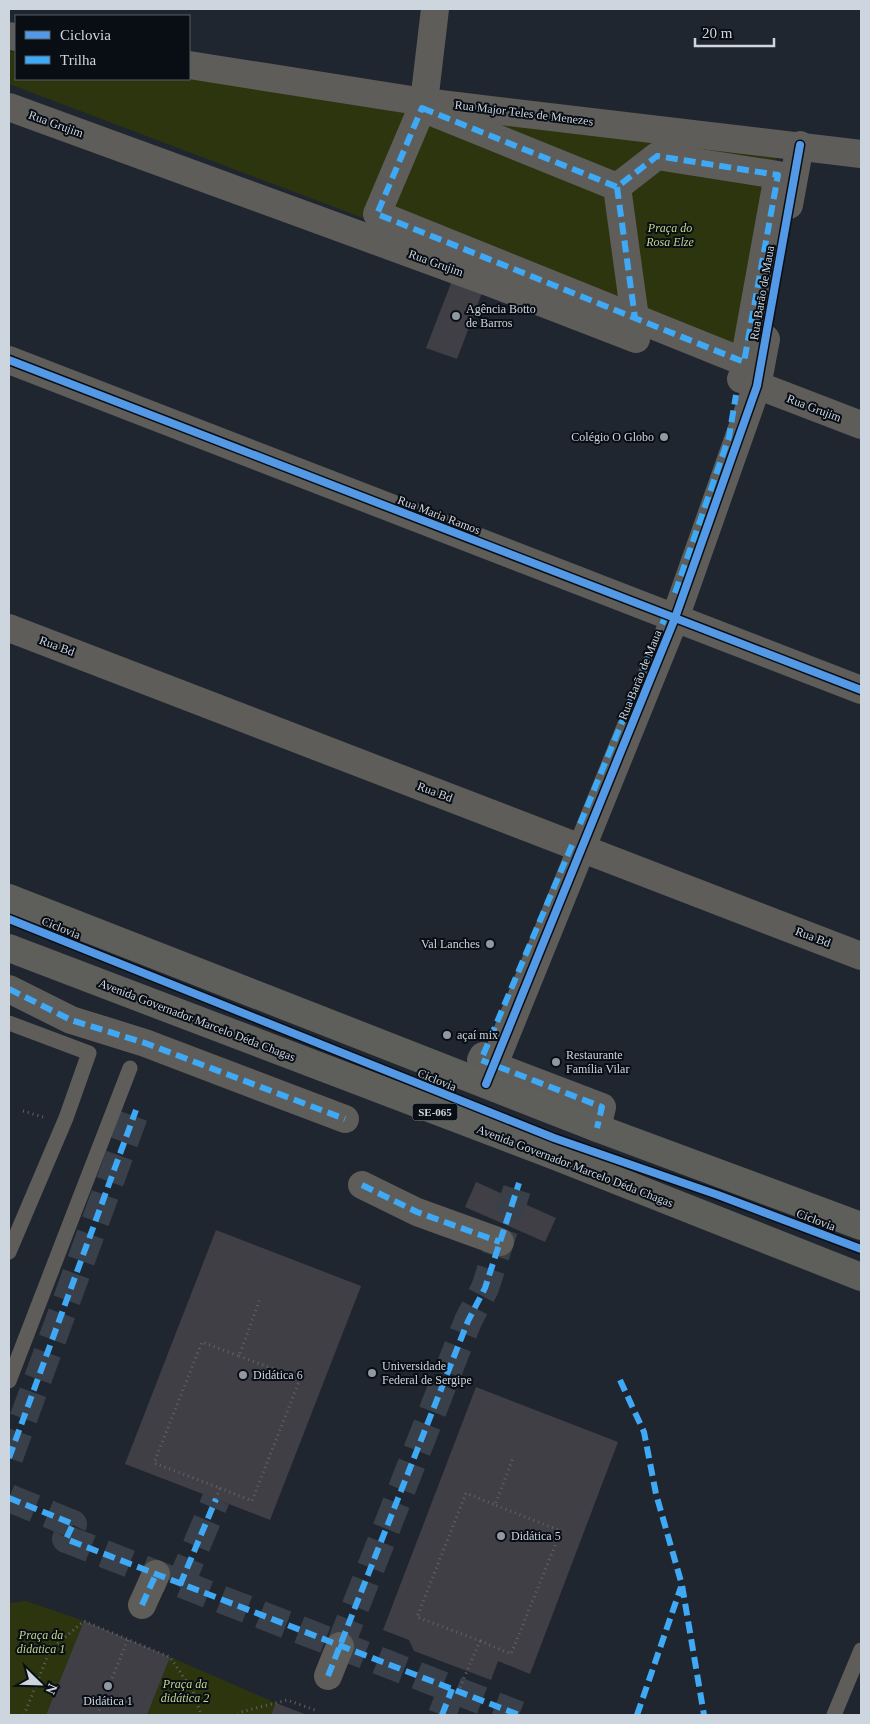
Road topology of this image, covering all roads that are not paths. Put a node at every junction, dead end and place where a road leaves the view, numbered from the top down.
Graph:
1 (435, 9) edge
2 (190, 65) edge
3 (424, 102) junction
4 (9, 107) edge
5 (800, 145) junction
6 (861, 154) edge
7 (617, 187) junction
8 (635, 318) junction
9 (9, 360) edge
10 (746, 390) junction
11 (861, 426) edge
12 (672, 608) junction
13 (9, 628) edge
14 (861, 690) edge
15 (578, 839) junction
16 (9, 898) edge
17 (9, 948) edge
18 (861, 956) edge
19 (9, 989) edge
20 (9, 1023) edge
21 (130, 1068) dead end
22 (490, 1075) junction
23 (549, 1109) junction
24 (345, 1119) dead end
25 (597, 1128) junction
26 (555, 1156) junction
27 (362, 1186) dead end
28 (861, 1226) edge
29 (500, 1242) dead end
30 (9, 1252) edge
31 (861, 1277) edge
32 (9, 1381) edge
33 (156, 1574) tunnel mouth
34 (142, 1605) dead end
35 (340, 1646) tunnel mouth
36 (861, 1650) edge
37 (328, 1676) dead end
38 (834, 1715) edge

1 - 3 street
2 - 3 street, Rua Major Teles de Menezes
3 - 5 street, Rua Major Teles de Menezes
4 - 10 street, Rua Grujim
5 - 6 street, Rua Major Teles de Menezes
5 - 10 street, Rua Barão de Maua
7 - 8 street
7 - 8 street
7 - 8 street
9 - 12 street, Rua Maria Ramos
10 - 11 street, Rua Grujim
10 - 12 street, Rua Barão de Maua
12 - 14 street, Rua Maria Ramos
12 - 15 street, Rua Barão de Maua
13 - 15 street, Rua Bd
15 - 18 street, Rua Bd
15 - 22 street, Rua Barão de Maua
16 - 22 main road
17 - 26 main road, Avenida Governador Marcelo Déda Chagas / SE-065
19 - 24 street
20 - 30 lane
21 - 32 lane
22 - 23 main road
22 - 25 street
23 - 25 main road
23 - 26 main road
25 - 28 main road
26 - 31 main road, Avenida Governador Marcelo Déda Chagas / SE-065
27 - 29 street
33 - 34 street
35 - 37 street
36 - 38 lane

